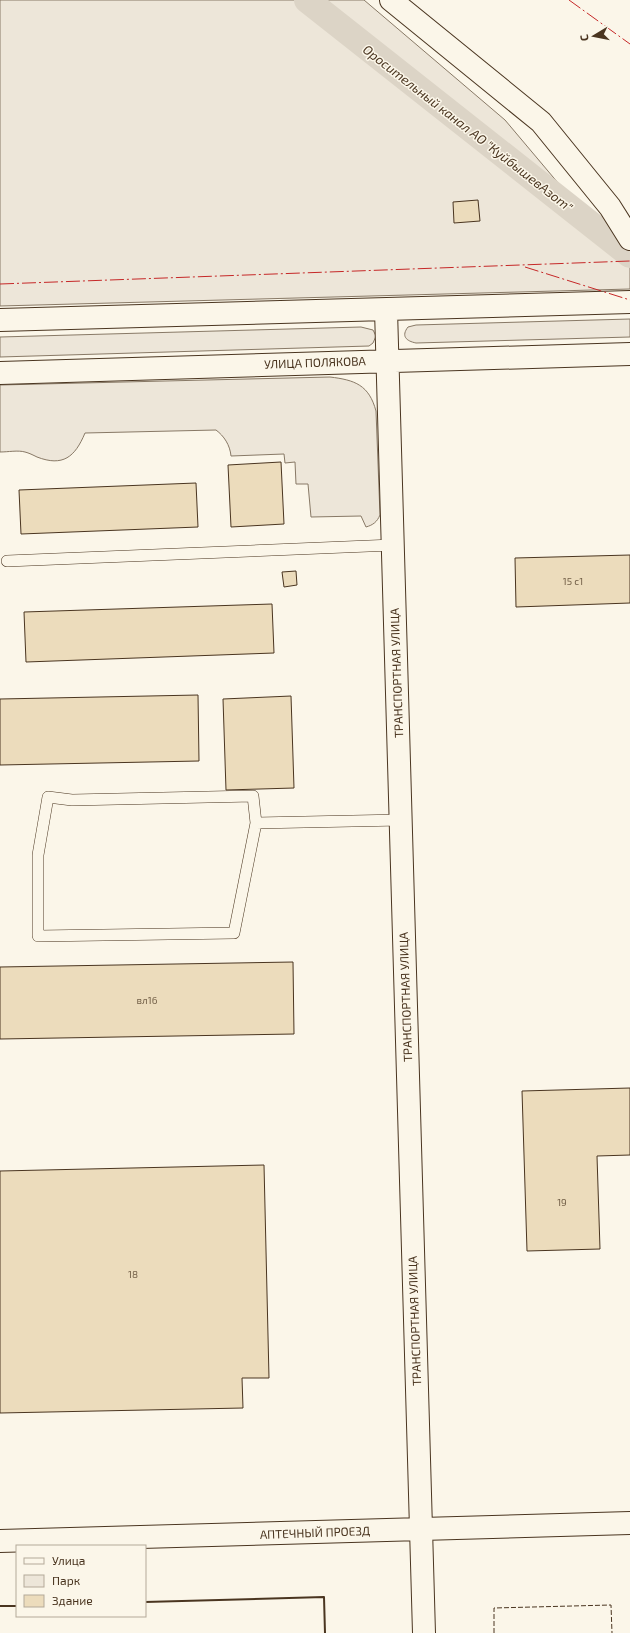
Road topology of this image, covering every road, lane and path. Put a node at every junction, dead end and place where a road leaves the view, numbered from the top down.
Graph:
1 (391, 0) edge
2 (630, 239) edge
3 (630, 302) edge
4 (386, 310) junction
5 (0, 320) edge
6 (630, 354) edge
7 (388, 361) junction
8 (0, 373) edge
9 (393, 545) junction
10 (7, 561) dead end
11 (401, 820) junction
12 (256, 823) junction
13 (630, 1523) edge
14 (421, 1530) junction
15 (0, 1541) edge
16 (424, 1633) edge

1 - 2 street
3 - 4 street
4 - 5 street
4 - 7 street, ТРАНСПОРТНАЯ УЛИЦА
6 - 7 street, УЛИЦА ПОЛЯКОВА
7 - 8 street, УЛИЦА ПОЛЯКОВА
7 - 9 street, ТРАНСПОРТНАЯ УЛИЦА
9 - 10 lane
9 - 11 street, ТРАНСПОРТНАЯ УЛИЦА
11 - 12 lane
11 - 14 street, ТРАНСПОРТНАЯ УЛИЦА
12 - 12 lane
13 - 14 street, АПТЕЧНЫЙ ПРОЕЗД
14 - 15 street, АПТЕЧНЫЙ ПРОЕЗД
14 - 16 street, ТРАНСПОРТНАЯ УЛИЦА

